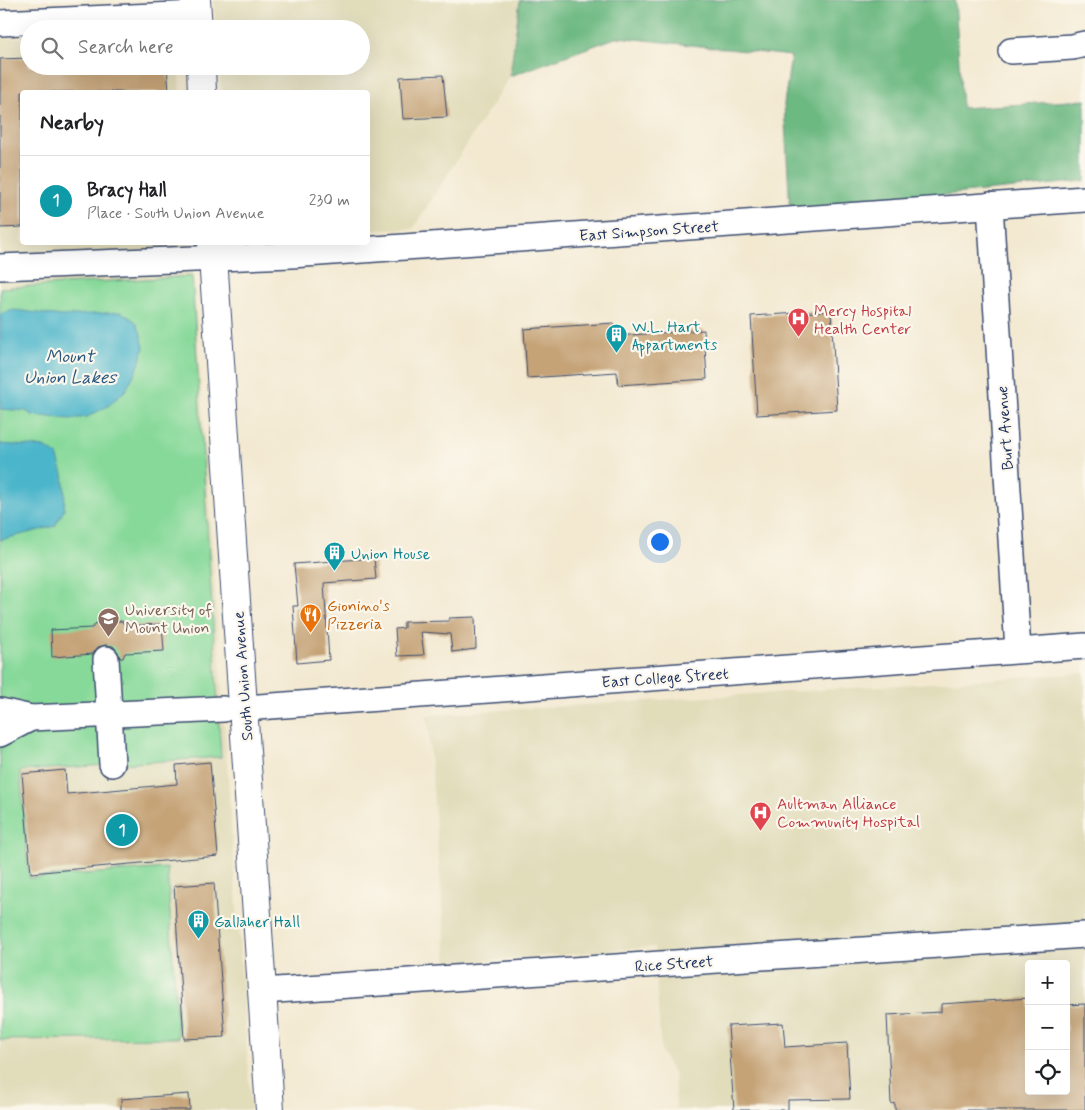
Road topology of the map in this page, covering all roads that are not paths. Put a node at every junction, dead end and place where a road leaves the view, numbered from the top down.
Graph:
1 (197, 14) edge
2 (66, 20) edge
3 (20, 22) edge
4 (0, 23) edge
5 (1085, 44) edge
6 (1011, 51) dead end
7 (201, 75) edge
8 (202, 90) edge
9 (1085, 199) edge
10 (990, 205) junction
11 (213, 250) edge
12 (0, 267) edge
13 (1085, 646) edge
14 (1018, 650) junction
15 (106, 659) dead end
16 (233, 708) junction
17 (0, 711) edge
18 (109, 714) junction
19 (30, 718) junction
20 (0, 734) edge
21 (112, 764) dead end
22 (1085, 935) edge
23 (262, 991) junction
24 (270, 1110) edge

1 - 2 street
3 - 4 street
5 - 6 street
7 - 8 main road
9 - 10 street, East Simpson Street
10 - 11 street, East Simpson Street
10 - 14 street, Burt Avenue
11 - 12 street, East Simpson Street
11 - 16 main road, South Union Avenue
13 - 14 street, East College Street
14 - 16 street, East College Street
15 - 18 street
16 - 18 street, East College Street
16 - 23 main road, South Union Avenue
17 - 19 street
18 - 19 street, East College Street
18 - 21 street
19 - 20 street
22 - 23 street, Rice Street
23 - 24 main road, South Union Avenue

